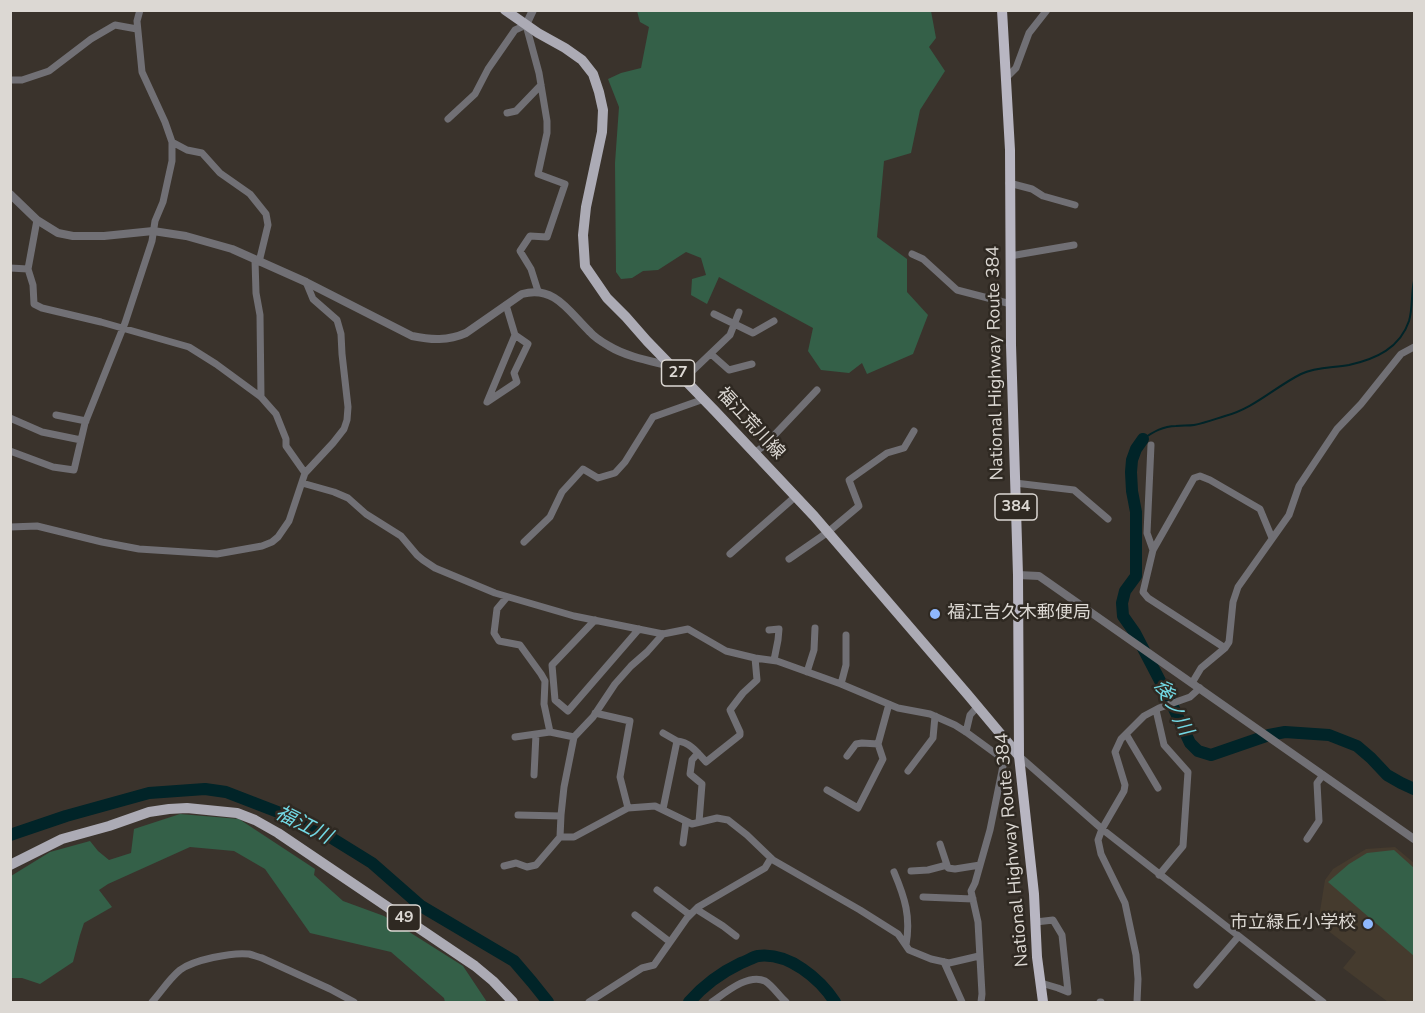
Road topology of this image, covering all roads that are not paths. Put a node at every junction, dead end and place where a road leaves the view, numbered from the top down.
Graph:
1 (140, 10) edge
2 (505, 10) edge
3 (533, 10) edge
4 (1002, 10) edge
5 (1047, 10) edge
6 (526, 25) junction
7 (137, 29) junction
8 (1006, 78) junction
9 (10, 80) edge
10 (541, 85) junction
11 (507, 113) dead end
12 (448, 119) dead end
13 (172, 142) junction
14 (1009, 183) junction
15 (10, 194) edge
16 (1075, 205) dead end
17 (37, 220) junction
18 (153, 231) junction
19 (1074, 245) dead end
20 (912, 254) dead end
21 (1010, 256) junction
22 (257, 261) junction
23 (10, 268) edge
24 (28, 269) junction
25 (306, 282) junction
26 (538, 291) junction
27 (1011, 304) junction
28 (506, 305) junction
29 (739, 312) dead end
30 (714, 314) dead end
31 (774, 321) dead end
32 (734, 324) junction
33 (122, 328) junction
34 (515, 335) junction
35 (1414, 346) edge
36 (711, 354) junction
37 (752, 364) dead end
38 (671, 366) junction
39 (684, 379) junction
40 (818, 390) dead end
41 (261, 397) junction
42 (704, 399) junction
43 (56, 415) dead end
44 (10, 418) edge
45 (86, 422) junction
46 (914, 431) dead end
47 (81, 440) junction
48 (1151, 445) dead end
49 (10, 451) edge
50 (754, 453) junction
51 (305, 473) junction
52 (302, 483) junction
53 (1015, 483) junction
54 (796, 496) junction
55 (1108, 519) dead end
56 (10, 527) edge
57 (828, 532) junction
58 (1272, 538) junction
59 (524, 542) dead end
60 (1153, 550) junction
61 (730, 554) dead end
62 (789, 559) dead end
63 (1018, 575) junction
64 (507, 597) junction
65 (595, 620) junction
66 (815, 628) dead end
67 (639, 629) junction
68 (769, 630) dead end
69 (663, 634) junction
70 (846, 634) dead end
71 (1225, 648) junction
72 (755, 658) junction
73 (774, 660) junction
74 (807, 672) junction
75 (840, 684) junction
76 (1196, 686) junction
77 (889, 704) junction
78 (978, 706) junction
79 (1156, 710) junction
80 (595, 713) junction
81 (935, 716) junction
82 (550, 732) junction
83 (966, 732) junction
84 (663, 733) dead end
85 (536, 734) junction
86 (1126, 734) junction
87 (515, 737) dead end
88 (574, 737) junction
89 (677, 741) junction
90 (878, 744) junction
91 (698, 753) junction
92 (847, 756) dead end
93 (1019, 756) junction
94 (908, 771) dead end
95 (1323, 775) junction
96 (534, 776) dead end
97 (1158, 788) dead end
98 (827, 790) dead end
99 (628, 808) junction
100 (663, 809) junction
101 (518, 815) dead end
102 (561, 816) junction
103 (687, 821) junction
104 (699, 822) junction
105 (1102, 829) junction
106 (560, 837) junction
107 (1307, 839) dead end
108 (1414, 839) edge
109 (683, 843) dead end
110 (940, 844) dead end
111 (771, 858) junction
112 (10, 865) edge
113 (980, 865) junction
114 (504, 866) dead end
115 (947, 866) junction
116 (911, 871) dead end
117 (894, 872) dead end
118 (1159, 874) junction
119 (657, 890) dead end
120 (923, 897) dead end
121 (973, 898) junction
122 (693, 912) junction
123 (635, 915) dead end
124 (1036, 922) junction
125 (736, 936) dead end
126 (1238, 937) junction
127 (670, 942) junction
128 (906, 945) junction
129 (979, 956) junction
130 (944, 962) junction
131 (1041, 983) junction
132 (1197, 985) dead end
133 (152, 1002) edge
134 (354, 1002) edge
135 (513, 1002) edge
136 (589, 1002) edge
137 (712, 1002) edge
138 (786, 1002) edge
139 (962, 1002) edge
140 (981, 1002) edge
141 (1043, 1002) edge
142 (1137, 1002) edge
143 (1323, 1002) edge

1 - 7 street
2 - 6 main road, 福江荒川線 / 27
3 - 6 street
4 - 8 highway, National Highway Route 384 / 384
5 - 8 street
6 - 10 street
6 - 12 street
6 - 38 main road, 福江荒川線 / 27
7 - 9 street
7 - 13 street
8 - 14 highway, National Highway Route 384 / 384
10 - 11 street
10 - 26 street
13 - 18 street
13 - 22 street
14 - 16 street
14 - 21 highway, National Highway Route 384 / 384
15 - 17 street
17 - 18 street
17 - 24 street
18 - 22 street
18 - 33 street
19 - 21 street
20 - 27 street
21 - 27 highway, National Highway Route 384 / 384
22 - 25 street
22 - 41 street
23 - 24 street
24 - 33 street
25 - 28 street
25 - 51 street
26 - 28 street
26 - 38 street
27 - 53 highway, National Highway Route 384 / 384
28 - 34 street
29 - 32 street
30 - 32 street
31 - 32 street
32 - 36 street
33 - 41 street
33 - 45 street
34 - 34 street
35 - 58 street
36 - 37 street
36 - 39 street
38 - 39 main road, 福江荒川線 / 27
39 - 42 main road, 福江荒川線 / 27
40 - 50 street
41 - 51 street
42 - 50 main road, 福江荒川線 / 27
42 - 59 street
43 - 45 street
44 - 47 street
45 - 47 street
46 - 57 street
47 - 49 street
48 - 60 street
50 - 54 main road, 福江荒川線 / 27
51 - 52 street
52 - 56 street
52 - 64 street
53 - 55 street
53 - 63 highway, National Highway Route 384 / 384
54 - 57 main road, 福江荒川線 / 27
54 - 61 street
57 - 62 street
57 - 78 main road, 福江荒川線 / 27
58 - 60 street
58 - 71 street
60 - 71 street
63 - 76 street
63 - 93 highway, National Highway Route 384 / 384
64 - 65 street
64 - 82 street
65 - 67 street
65 - 67 street
66 - 74 street
67 - 69 street
68 - 73 street
69 - 72 street
69 - 80 street
70 - 75 street
71 - 76 street
72 - 73 street
72 - 91 street
73 - 74 street
74 - 75 street
75 - 77 street
76 - 79 street
76 - 95 street
77 - 81 street
77 - 90 street
78 - 83 street
78 - 93 main road, 福江荒川線 / 27
79 - 86 street
79 - 118 street
80 - 88 street
80 - 99 street
81 - 83 street
81 - 94 street
82 - 85 street
82 - 88 street
83 - 113 street
84 - 89 street
85 - 87 street
85 - 96 street
86 - 97 street
86 - 105 street
88 - 102 street
89 - 91 street
89 - 100 street
90 - 92 street
90 - 98 street
91 - 104 street
93 - 105 street
93 - 124 highway, National Highway Route 384 / 384
95 - 107 street
95 - 108 street
99 - 100 street
99 - 106 street
100 - 103 street
101 - 102 street
102 - 106 street
103 - 104 street
103 - 109 street
104 - 111 street
105 - 118 street
105 - 142 street
106 - 114 street
110 - 115 street
111 - 122 street
111 - 128 street
112 - 135 main road, 49
113 - 115 street
113 - 121 street
115 - 116 street
117 - 128 street
118 - 126 street
119 - 122 street
120 - 121 street
121 - 129 street
122 - 125 street
122 - 127 street
123 - 127 street
124 - 131 highway, National Highway Route 384 / 384
124 - 131 street
126 - 132 street
126 - 143 street
127 - 136 street
128 - 130 street
129 - 130 street
129 - 140 street
130 - 139 street
131 - 141 highway, National Highway Route 384 / 384
133 - 134 street
137 - 138 street

